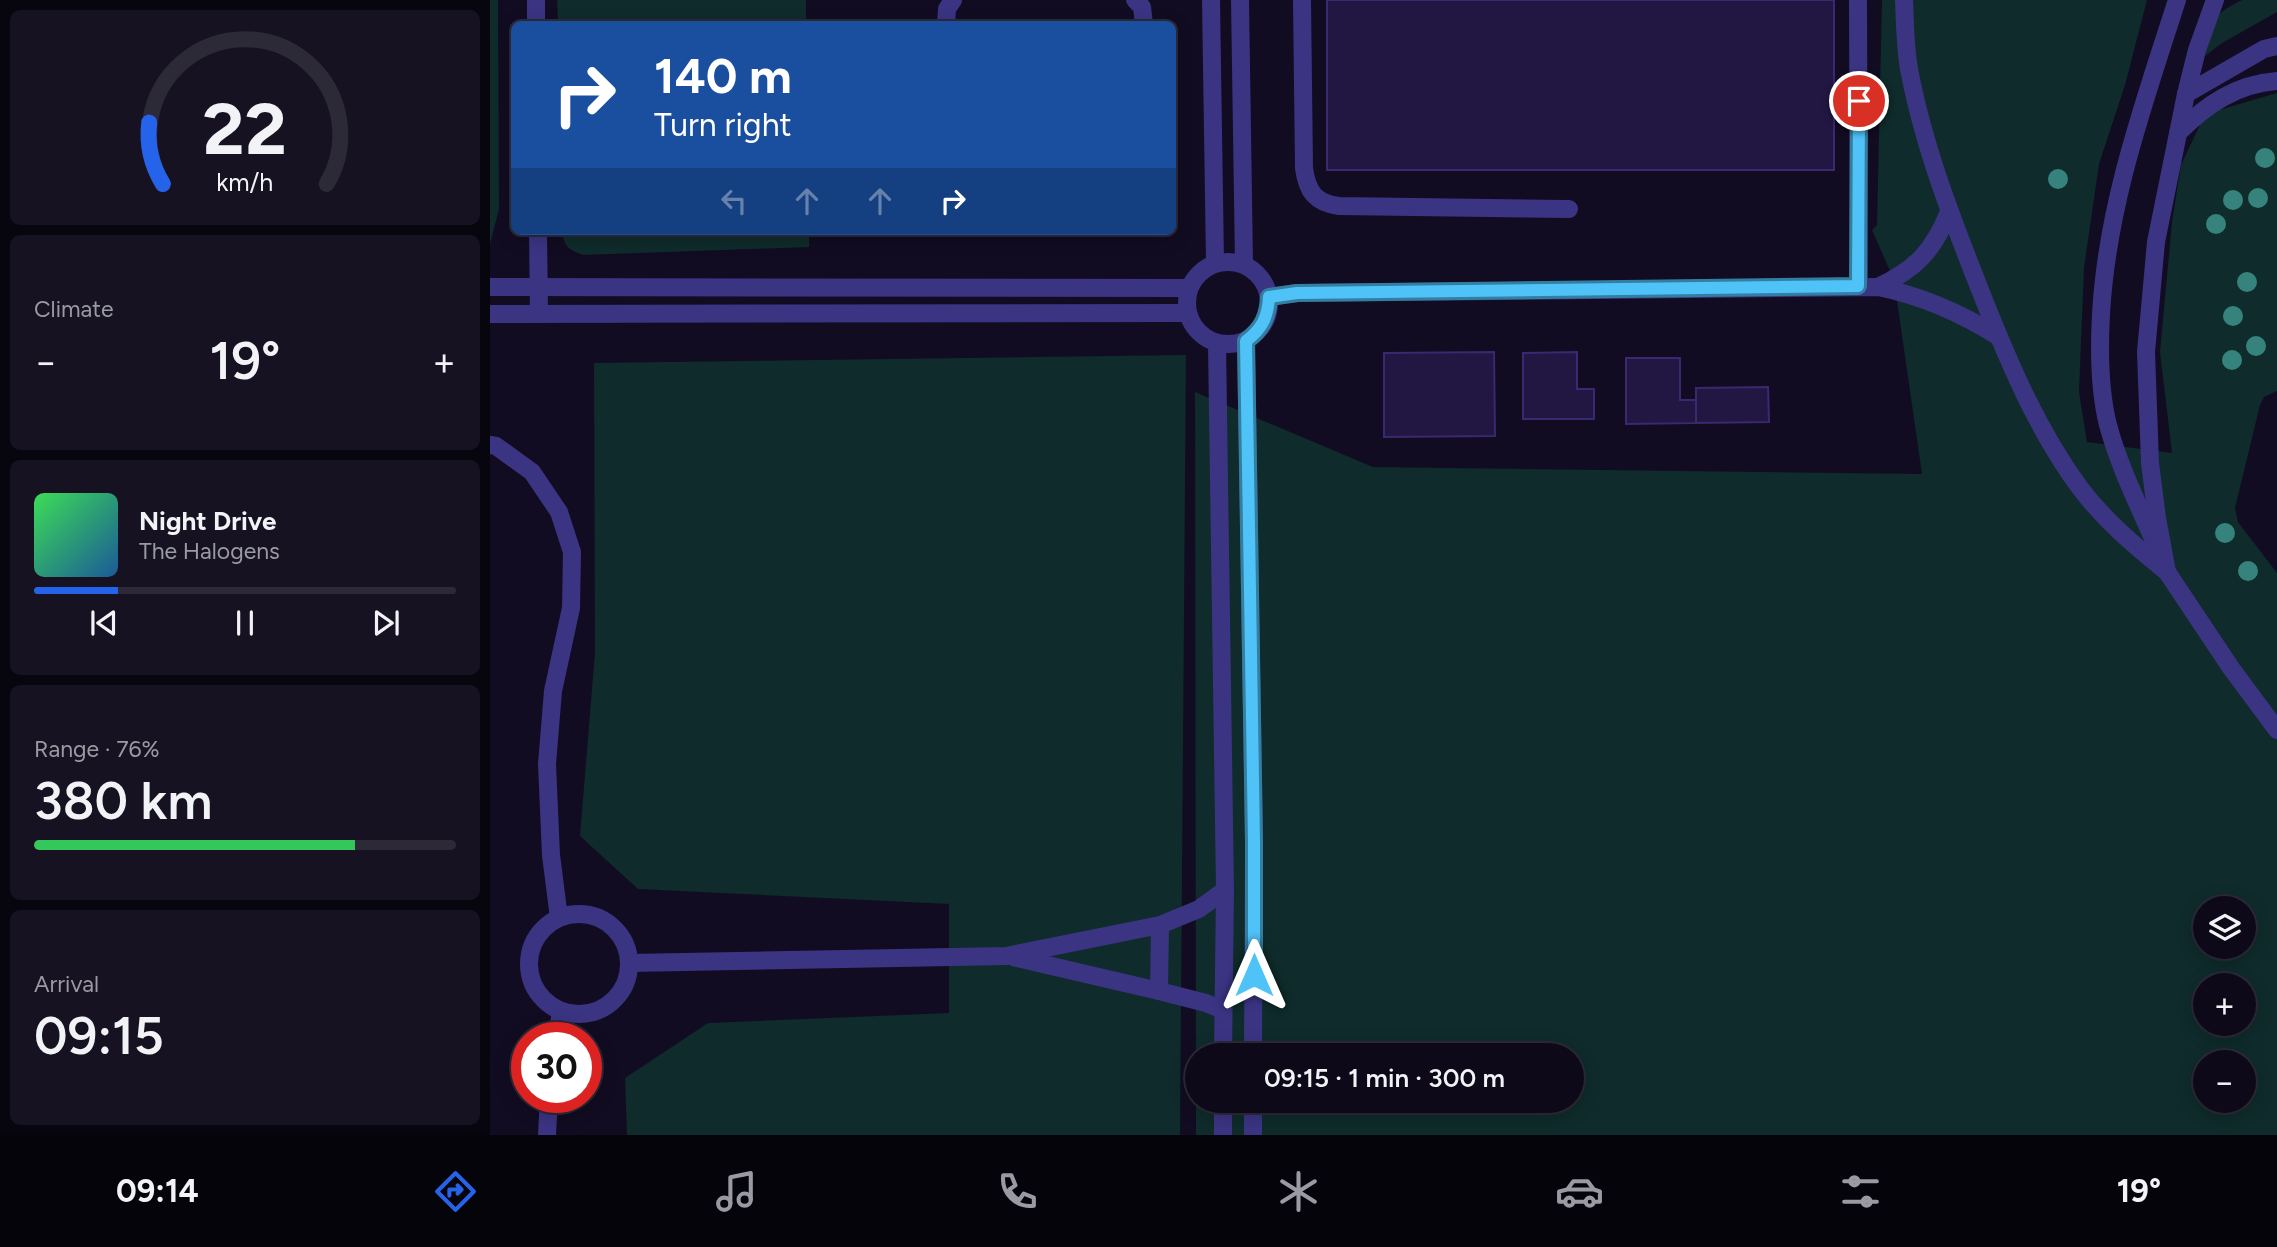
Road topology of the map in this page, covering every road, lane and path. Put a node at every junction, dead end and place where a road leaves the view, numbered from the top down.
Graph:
1 (536, 0) edge
2 (953, 0) edge
3 (1211, 0) edge
4 (1240, 0) edge
5 (1302, 0) edge
6 (1858, 0) edge
7 (1904, 0) edge
8 (2177, 0) edge
9 (2215, 0) edge
10 (536, 21) edge
11 (946, 21) edge
12 (2277, 46) edge
13 (2277, 81) edge
14 (2186, 94) junction
15 (2178, 133) junction
16 (1569, 209) dead end
17 (1948, 212) junction
18 (538, 235) edge
19 (1215, 263) junction
20 (1244, 264) junction
21 (490, 286) edge
22 (1858, 286) junction
23 (538, 287) junction
24 (1878, 287) junction
25 (1189, 288) junction
26 (1269, 297) junction
27 (1187, 313) junction
28 (490, 314) edge
29 (539, 314) junction
30 (1999, 337) junction
31 (1246, 341) junction
32 (1217, 344) junction
33 (490, 445) edge
34 (2167, 572) junction
35 (2277, 730) edge
36 (1225, 890) junction
37 (559, 918) junction
38 (1160, 925) junction
39 (1006, 956) junction
40 (629, 963) junction
41 (1159, 991) junction
42 (1223, 1010) junction
43 (561, 1011) junction
44 (559, 1022) edge
45 (1223, 1043) edge
46 (1253, 1043) edge
47 (548, 1113) edge
48 (1223, 1113) edge
49 (1253, 1113) edge
50 (547, 1135) edge
51 (1223, 1135) edge
52 (1253, 1135) edge

1 - 10 street
2 - 11 street
3 - 19 street
4 - 20 street
5 - 16 street
6 - 22 street
7 - 17 street
8 - 34 street
9 - 14 street
12 - 14 street
13 - 15 street
14 - 15 street
15 - 34 street
17 - 24 street
17 - 30 street
18 - 23 street
19 - 20 street
19 - 25 street
20 - 26 street
21 - 23 street
22 - 24 street
22 - 26 street
23 - 25 street
23 - 29 street
24 - 30 street
25 - 27 street
26 - 31 street
27 - 29 street
27 - 32 street
28 - 29 street
30 - 34 street
31 - 32 street
31 - 46 street
32 - 36 street
33 - 37 street
34 - 35 street
36 - 38 street
36 - 42 street
37 - 40 street
37 - 43 street
38 - 39 street
38 - 41 street
39 - 40 street
39 - 41 street
40 - 43 street
41 - 42 street
42 - 45 street
43 - 44 street
47 - 50 street
48 - 51 street
49 - 52 street

